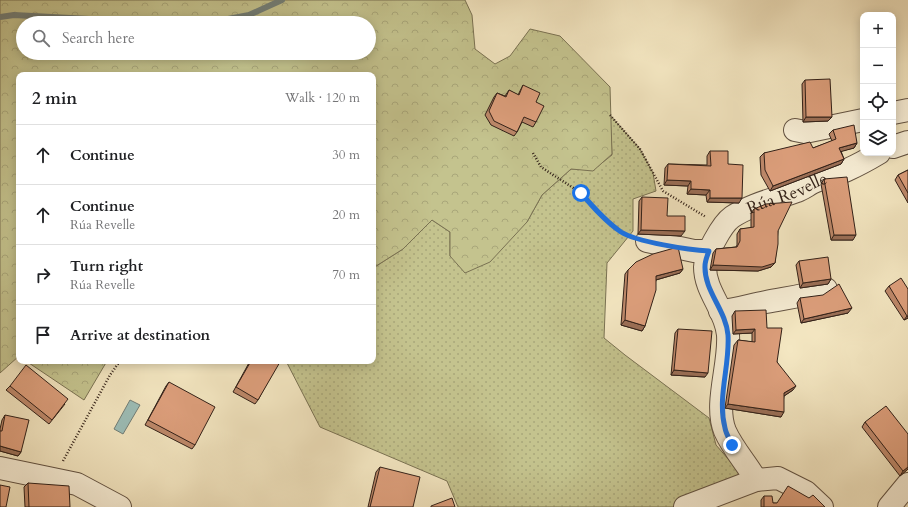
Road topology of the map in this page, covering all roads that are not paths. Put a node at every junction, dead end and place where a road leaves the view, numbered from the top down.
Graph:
1 (908, 110) edge
2 (896, 112) edge
3 (860, 121) edge
4 (795, 130) dead end
5 (908, 142) edge
6 (896, 146) edge
7 (873, 156) edge
8 (647, 241) edge
9 (709, 251) junction
10 (826, 289) edge
11 (720, 311) junction
12 (0, 468) edge
13 (756, 480) junction
14 (120, 507) edge
15 (685, 507) edge
16 (822, 507) edge

1 - 2 street
3 - 4 street
5 - 6 street
7 - 9 street, Rúa Revelle
8 - 9 street
9 - 11 street, Rúa Revelle
10 - 11 street
11 - 13 street, Rúa Revelle
12 - 14 street
13 - 15 street
13 - 16 street

